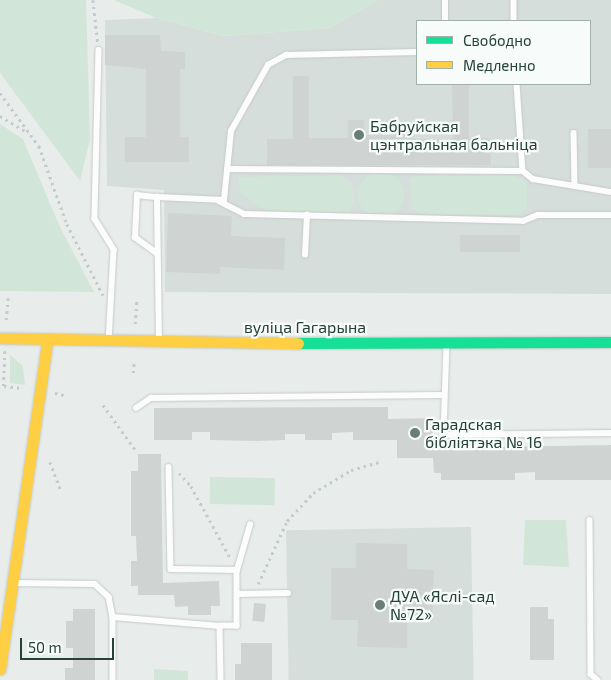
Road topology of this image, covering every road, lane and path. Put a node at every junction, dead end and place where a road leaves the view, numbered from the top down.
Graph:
1 (93, 0) edge
2 (445, 0) edge
3 (514, 0) edge
4 (445, 20) edge
5 (514, 20) edge
6 (98, 50) joint
7 (416, 52) edge
8 (517, 85) edge
9 (0, 93) edge
10 (0, 116) edge
11 (574, 133) dead end
12 (31, 135) junction
13 (228, 169) junction
14 (524, 171) junction
15 (575, 184) junction
16 (611, 192) edge
17 (157, 197) junction
18 (217, 200) junction
19 (307, 215) junction
20 (611, 215) edge
21 (156, 253) junction
22 (305, 255) dead end
23 (105, 297) dead end
24 (8, 298) dead end
25 (137, 298) dead end
26 (6, 320) dead end
27 (135, 324) dead end
28 (0, 338) edge
29 (47, 340) junction
30 (109, 342) junction
31 (611, 342) edge
32 (448, 343) junction
33 (159, 344) junction
34 (5, 351) dead end
35 (134, 361) dead end
36 (132, 373) dead end
37 (21, 388) dead end
38 (55, 393) dead end
39 (64, 395) dead end
40 (444, 395) junction
41 (104, 405) dead end
42 (136, 408) dead end
43 (611, 433) edge
44 (137, 452) dead end
45 (382, 460) dead end
46 (50, 462) dead end
47 (171, 466) joint
48 (61, 491) dead end
49 (590, 520) dead end
50 (250, 525) dead end
51 (237, 570) junction
52 (13, 583) junction
53 (288, 592) dead end
54 (255, 593) junction
55 (238, 594) junction
56 (113, 617) junction
57 (220, 626) junction
58 (0, 668) edge
59 (113, 680) edge
60 (221, 680) edge
61 (598, 680) edge

1 - 6 path
2 - 4 lane
3 - 5 lane
6 - 30 lane
7 - 13 lane
8 - 14 lane
9 - 12 path
10 - 12 path
11 - 15 lane
12 - 23 path
13 - 14 lane
13 - 18 lane
14 - 15 lane
15 - 16 lane
17 - 18 lane
17 - 21 lane
17 - 21 lane
18 - 19 lane
19 - 20 lane
19 - 22 lane
21 - 33 lane
24 - 26 path
25 - 27 path
28 - 29 main road, вуліца Гагарына
29 - 30 main road, вуліца Гагарына
29 - 52 main road
30 - 33 main road, вуліца Гагарына
31 - 32 main road, вуліца Гагарына
32 - 33 main road, вуліца Гагарына
32 - 40 lane
34 - 37 path
35 - 36 path
38 - 39 path
40 - 42 lane
40 - 43 lane
41 - 44 path
45 - 54 path
46 - 48 path
47 - 51 path
47 - 51 lane
49 - 61 lane
50 - 51 lane
51 - 55 lane
52 - 56 lane
52 - 58 main road
53 - 54 lane
54 - 55 lane
55 - 57 lane
56 - 57 lane
56 - 59 lane
57 - 60 lane

